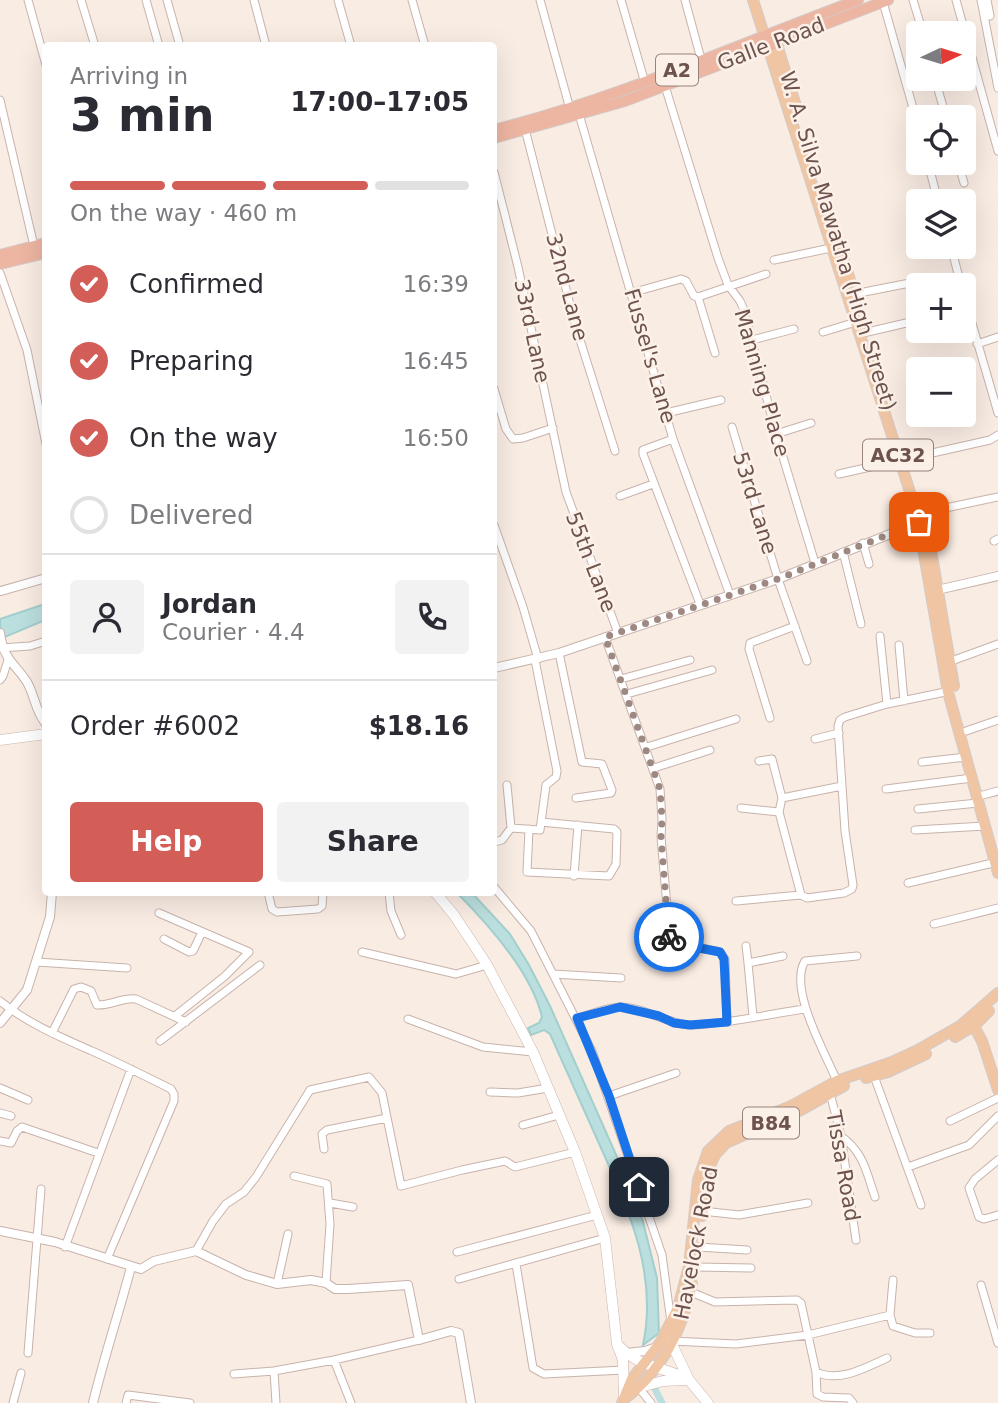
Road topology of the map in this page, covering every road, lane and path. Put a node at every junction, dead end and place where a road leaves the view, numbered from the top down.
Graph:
1 (28, 0) edge
2 (81, 0) edge
3 (146, 0) edge
4 (167, 0) edge
5 (254, 0) edge
6 (338, 0) edge
7 (412, 0) edge
8 (540, 0) edge
9 (621, 0) edge
10 (685, 0) edge
11 (753, 0) edge
12 (858, 0) edge
13 (913, 0) edge
14 (956, 0) edge
15 (981, 0) edge
16 (987, 0) edge
17 (885, 1) edge
18 (990, 16) dead end
19 (919, 21) edge
20 (771, 39) junction
21 (94, 42) edge
22 (158, 42) edge
23 (179, 42) edge
24 (265, 42) edge
25 (350, 42) edge
26 (424, 42) edge
27 (42, 51) edge
28 (701, 59) junction
29 (645, 83) junction
30 (664, 86) junction
31 (998, 88) edge
32 (0, 100) edge
33 (913, 105) edge
34 (574, 112) junction
35 (525, 126) junction
36 (497, 130) edge
37 (497, 137) edge
38 (998, 151) edge
39 (962, 175) edge
40 (964, 183) dead end
41 (497, 184) edge
42 (40, 244) edge
43 (831, 248) junction
44 (42, 254) edge
45 (0, 255) edge
46 (774, 260) dead end
47 (0, 264) edge
48 (0, 273) edge
49 (766, 274) dead end
50 (906, 284) edge
51 (728, 285) junction
52 (631, 293) junction
53 (854, 294) junction
54 (698, 297) junction
55 (856, 322) junction
56 (906, 323) edge
57 (794, 328) dead end
58 (823, 332) dead end
59 (863, 332) junction
60 (998, 337) edge
61 (752, 340) junction
62 (976, 340) edge
63 (977, 344) junction
64 (715, 353) dead end
65 (998, 378) edge
66 (988, 382) junction
67 (497, 399) edge
68 (721, 400) dead end
69 (666, 413) junction
70 (998, 414) edge
71 (811, 423) dead end
72 (42, 424) edge
73 (732, 426) dead end
74 (552, 428) junction
75 (776, 434) junction
76 (998, 435) edge
77 (673, 439) junction
78 (615, 451) dead end
79 (903, 461) junction
80 (839, 474) dead end
81 (653, 484) junction
82 (566, 492) joint
83 (620, 496) dead end
84 (998, 496) edge
85 (921, 517) junction
86 (497, 533) edge
87 (863, 544) junction
88 (843, 552) junction
89 (815, 563) junction
90 (869, 564) dead end
91 (998, 576) edge
92 (42, 579) edge
93 (778, 579) junction
94 (934, 591) junction
95 (0, 593) edge
96 (730, 595) junction
97 (700, 604) junction
98 (861, 624) dead end
99 (795, 626) junction
100 (0, 633) edge
101 (618, 633) junction
102 (880, 636) dead end
103 (605, 637) junction
104 (42, 642) edge
105 (998, 644) edge
106 (2, 645) edge
107 (899, 645) dead end
108 (559, 653) junction
109 (8, 660) junction
110 (536, 660) junction
111 (690, 660) dead end
112 (807, 661) dead end
113 (946, 663) junction
114 (497, 667) edge
115 (712, 670) dead end
116 (621, 679) junction
117 (0, 680) edge
118 (952, 691) junction
119 (627, 694) junction
120 (904, 701) junction
121 (887, 705) junction
122 (42, 718) edge
123 (770, 718) dead end
124 (736, 719) dead end
125 (998, 720) edge
126 (966, 731) junction
127 (839, 733) junction
128 (42, 734) edge
129 (815, 739) dead end
130 (0, 740) edge
131 (647, 747) junction
132 (710, 750) dead end
133 (966, 757) junction
134 (759, 761) dead end
135 (922, 762) dead end
136 (654, 768) junction
137 (972, 778) junction
138 (508, 785) dead end
139 (842, 786) junction
140 (886, 789) dead end
141 (998, 791) edge
142 (782, 798) junction
143 (576, 799) dead end
144 (981, 799) junction
145 (741, 808) dead end
146 (918, 809) dead end
147 (779, 812) junction
148 (541, 822) junction
149 (578, 825) junction
150 (985, 826) junction
151 (512, 828) junction
152 (529, 829) junction
153 (915, 830) dead end
154 (497, 841) edge
155 (998, 847) edge
156 (997, 866) edge
157 (575, 876) junction
158 (908, 883) dead end
159 (497, 891) edge
160 (801, 895) junction
161 (52, 896) edge
162 (269, 896) edge
163 (323, 896) edge
164 (389, 896) edge
165 (438, 896) edge
166 (736, 901) dead end
167 (998, 908) edge
168 (159, 913) dead end
169 (934, 924) dead end
170 (202, 932) junction
171 (401, 934) dead end
172 (164, 939) dead end
173 (746, 946) dead end
174 (362, 952) dead end
175 (783, 956) dead end
176 (857, 956) dead end
177 (37, 962) junction
178 (748, 963) junction
179 (260, 965) dead end
180 (487, 965) junction
181 (127, 968) dead end
182 (553, 974) junction
183 (621, 978) dead end
184 (998, 993) edge
185 (0, 1001) edge
186 (998, 1002) edge
187 (805, 1009) junction
188 (11, 1011) junction
189 (175, 1016) junction
190 (753, 1016) junction
191 (577, 1018) junction
192 (408, 1019) dead end
193 (727, 1022) junction
194 (972, 1022) junction
195 (0, 1023) edge
196 (186, 1023) junction
197 (52, 1034) junction
198 (160, 1041) dead end
199 (533, 1052) junction
200 (131, 1069) junction
201 (676, 1073) dead end
202 (874, 1076) junction
203 (837, 1081) junction
204 (0, 1087) edge
205 (548, 1088) junction
206 (998, 1090) edge
207 (490, 1092) dead end
208 (830, 1093) junction
209 (609, 1096) junction
210 (998, 1098) edge
211 (29, 1100) dead end
212 (0, 1113) edge
213 (559, 1115) junction
214 (11, 1116) dead end
215 (998, 1116) edge
216 (387, 1118) junction
217 (950, 1121) dead end
218 (523, 1125) dead end
219 (841, 1136) junction
220 (0, 1141) edge
221 (324, 1149) dead end
222 (575, 1152) junction
223 (98, 1153) junction
224 (998, 1160) edge
225 (908, 1167) junction
226 (294, 1176) dead end
227 (41, 1189) dead end
228 (875, 1197) dead end
229 (330, 1203) junction
230 (808, 1203) dead end
231 (921, 1205) dead end
232 (353, 1207) dead end
233 (702, 1211) junction
234 (597, 1215) junction
235 (998, 1215) edge
236 (0, 1231) edge
237 (288, 1234) dead end
238 (37, 1238) junction
239 (605, 1238) junction
240 (856, 1240) dead end
241 (65, 1247) junction
242 (698, 1247) junction
243 (747, 1250) dead end
244 (196, 1251) junction
245 (457, 1252) dead end
246 (107, 1259) junction
247 (516, 1264) junction
248 (131, 1267) junction
249 (696, 1267) junction
250 (751, 1268) dead end
251 (459, 1279) dead end
252 (893, 1280) dead end
253 (326, 1283) junction
254 (277, 1284) junction
255 (981, 1285) dead end
256 (691, 1292) junction
257 (890, 1315) junction
258 (930, 1333) dead end
259 (808, 1335) junction
260 (665, 1337) junction
261 (419, 1340) junction
262 (998, 1343) edge
263 (617, 1344) junction
264 (28, 1353) dead end
265 (625, 1353) junction
266 (887, 1359) dead end
267 (334, 1360) junction
268 (656, 1365) junction
269 (624, 1370) junction
270 (274, 1371) junction
271 (816, 1372) junction
272 (21, 1373) dead end
273 (234, 1374) dead end
274 (689, 1380) junction
275 (640, 1388) junction
276 (623, 1401) edge
277 (13, 1403) edge
278 (93, 1403) edge
279 (126, 1403) edge
280 (190, 1403) edge
281 (276, 1403) edge
282 (351, 1403) edge
283 (471, 1403) edge
284 (651, 1403) edge
285 (708, 1403) edge
286 (853, 1403) edge

1 - 27 street
2 - 21 street
3 - 22 street
4 - 23 street
5 - 24 street
6 - 25 street
7 - 26 street
8 - 34 street, Fussel's Lane
9 - 29 street
10 - 28 street
11 - 20 main road
12 - 20 highway, Galle Road / A2
13 - 19 street
14 - 38 street
15 - 31 street
16 - 18 street
17 - 20 highway, Galle Road / A2
17 - 33 street
20 - 28 highway, Galle Road / A2
20 - 30 highway, Galle Road / A2
20 - 43 main road, W. A. Silva Mawatha (High Street) / AC32
20 - 53 main road, W. A. Silva Mawatha (High Street) / AC32
28 - 29 highway, Galle Road / A2
29 - 34 highway, Galle Road / A2
30 - 34 highway, Galle Road / A2
30 - 51 street, Manning Place
32 - 42 street
34 - 35 highway, Galle Road / A2
34 - 52 street, Fussel's Lane
35 - 36 highway, Galle Road / A2
35 - 37 highway, Galle Road / A2
35 - 78 street, 32nd Lane
39 - 40 street
41 - 74 street, 33rd Lane
42 - 45 highway
43 - 46 street
43 - 55 main road, W. A. Silva Mawatha (High Street) / AC32
44 - 47 highway
48 - 72 street
49 - 51 street
50 - 53 street
51 - 54 street
51 - 61 street, Manning Place
52 - 54 street
52 - 69 street, Fussel's Lane
53 - 59 main road, W. A. Silva Mawatha (High Street) / AC32
54 - 64 street
55 - 58 street
55 - 59 main road, W. A. Silva Mawatha (High Street) / AC32
56 - 59 street
57 - 61 street
59 - 79 main road, W. A. Silva Mawatha (High Street) / AC32
60 - 63 street
61 - 75 street, Manning Place
62 - 63 street
63 - 66 street
65 - 66 street
66 - 70 street
67 - 74 street
68 - 69 street
69 - 77 street, Fussel's Lane
71 - 75 street
73 - 93 street, 53rd Lane
74 - 82 street, 33rd Lane
75 - 89 street, Manning Place
76 - 79 street
77 - 81 street
77 - 96 street, Fussel's Lane
79 - 80 street
79 - 85 main road, W. A. Silva Mawatha (High Street) / AC32
81 - 83 street
81 - 97 street
82 - 101 street, 55th Lane
84 - 85 street
85 - 87 street
85 - 94 main road, W. A. Silva Mawatha (High Street) / AC32
86 - 110 street
87 - 88 street
87 - 90 street
88 - 89 street
88 - 98 street
89 - 93 street
91 - 94 street
92 - 95 street
93 - 96 street
93 - 99 street, 53rd Lane
94 - 113 main road, W. A. Silva Mawatha (High Street) / AC32
96 - 97 street
97 - 101 street
99 - 112 street, 53rd Lane
99 - 123 street
100 - 106 street
101 - 103 street
102 - 121 street
103 - 108 street
103 - 116 street
104 - 106 street
105 - 113 street
106 - 109 street
107 - 120 street
108 - 110 street
108 - 143 street
109 - 117 street
109 - 122 street
110 - 114 street
110 - 148 street
111 - 116 street
113 - 118 main road, W. A. Silva Mawatha (High Street) / AC32
115 - 119 street
116 - 119 street
118 - 120 street
118 - 126 main road, W. A. Silva Mawatha (High Street) / AC32
118 - 133 main road, W. A. Silva Mawatha (High Street) / AC32
119 - 131 street
120 - 121 street
121 - 127 street
124 - 131 street
125 - 126 street
126 - 144 main road, W. A. Silva Mawatha (High Street) / AC32
127 - 129 street
127 - 139 street
128 - 130 main road
131 - 136 street
132 - 136 street
133 - 135 street
133 - 137 main road, W. A. Silva Mawatha (High Street) / AC32
134 - 142 street
136 - 193 street
137 - 140 street
137 - 144 main road, W. A. Silva Mawatha (High Street) / AC32
138 - 151 street
139 - 142 street
139 - 160 street
141 - 144 street
142 - 147 street
144 - 146 street
144 - 150 main road, W. A. Silva Mawatha (High Street) / AC32
144 - 155 main road, W. A. Silva Mawatha (High Street) / AC32
145 - 147 street
147 - 160 street
148 - 149 street
148 - 152 street
149 - 157 street
149 - 157 street
150 - 153 street
150 - 156 main road, W. A. Silva Mawatha (High Street) / AC32
151 - 152 street
151 - 154 street
152 - 157 street
156 - 158 street
159 - 182 street
160 - 166 street
161 - 177 street
162 - 163 street
164 - 171 street
165 - 180 main road
167 - 169 street
168 - 170 street
170 - 172 street
170 - 189 street
173 - 178 street
174 - 180 street
175 - 178 street
176 - 187 street
177 - 181 street
177 - 188 street
178 - 190 street
179 - 196 street
180 - 199 main road
182 - 183 street
182 - 191 street
184 - 194 main road, Havelock Road / B84
185 - 188 street
186 - 194 main road, Havelock Road / B84
187 - 190 street
187 - 203 street
188 - 195 street
188 - 197 street
189 - 196 street
189 - 197 street
190 - 193 street
191 - 193 street
191 - 209 street
192 - 199 street
194 - 202 main road, Havelock Road / B84
194 - 203 main road, Havelock Road / B84
194 - 206 main road
196 - 198 street
197 - 200 street
199 - 205 main road
200 - 223 street
200 - 246 street
201 - 209 street
202 - 208 main road, Havelock Road / B84
202 - 225 street
203 - 260 main road, Havelock Road / B84
204 - 211 street
205 - 207 street
205 - 213 main road
208 - 219 street, Tissa Road
208 - 233 main road, Havelock Road / B84
209 - 260 street
210 - 217 street
212 - 214 street
213 - 218 street
213 - 222 main road
215 - 225 street
216 - 221 street
216 - 222 street
216 - 244 street
219 - 228 street
219 - 240 street, Tissa Road
220 - 223 street
222 - 234 main road
223 - 241 street
224 - 235 street
225 - 231 street
226 - 229 street
227 - 238 street
229 - 232 street
229 - 253 street
230 - 233 street
233 - 242 main road, Havelock Road / B84
234 - 239 main road
234 - 245 street
236 - 238 street
237 - 254 street
238 - 241 street
238 - 264 street
239 - 247 street
239 - 263 main road
241 - 246 street
242 - 243 street
242 - 249 main road, Havelock Road / B84
244 - 248 street
244 - 254 street
246 - 248 street
247 - 251 street
247 - 269 street
248 - 278 street
249 - 250 street
249 - 256 main road, Havelock Road / B84
252 - 257 street
253 - 254 street
253 - 261 street
255 - 262 street
256 - 259 street
256 - 260 main road, Havelock Road / B84
257 - 258 street
257 - 259 street
259 - 260 street
259 - 271 street
260 - 265 street
260 - 268 main road, B84
260 - 268 main road, Havelock Road / B84
260 - 274 main road
261 - 267 street
261 - 283 street
263 - 265 main road
263 - 269 main road
265 - 268 main road
266 - 271 street
267 - 270 street
267 - 282 street
268 - 274 main road
268 - 275 main road, B84
268 - 276 main road, B84
269 - 276 main road
270 - 273 street
270 - 281 street
271 - 286 street
272 - 277 street
274 - 275 main road
274 - 285 main road
275 - 276 main road, B84
275 - 284 street
279 - 280 street

